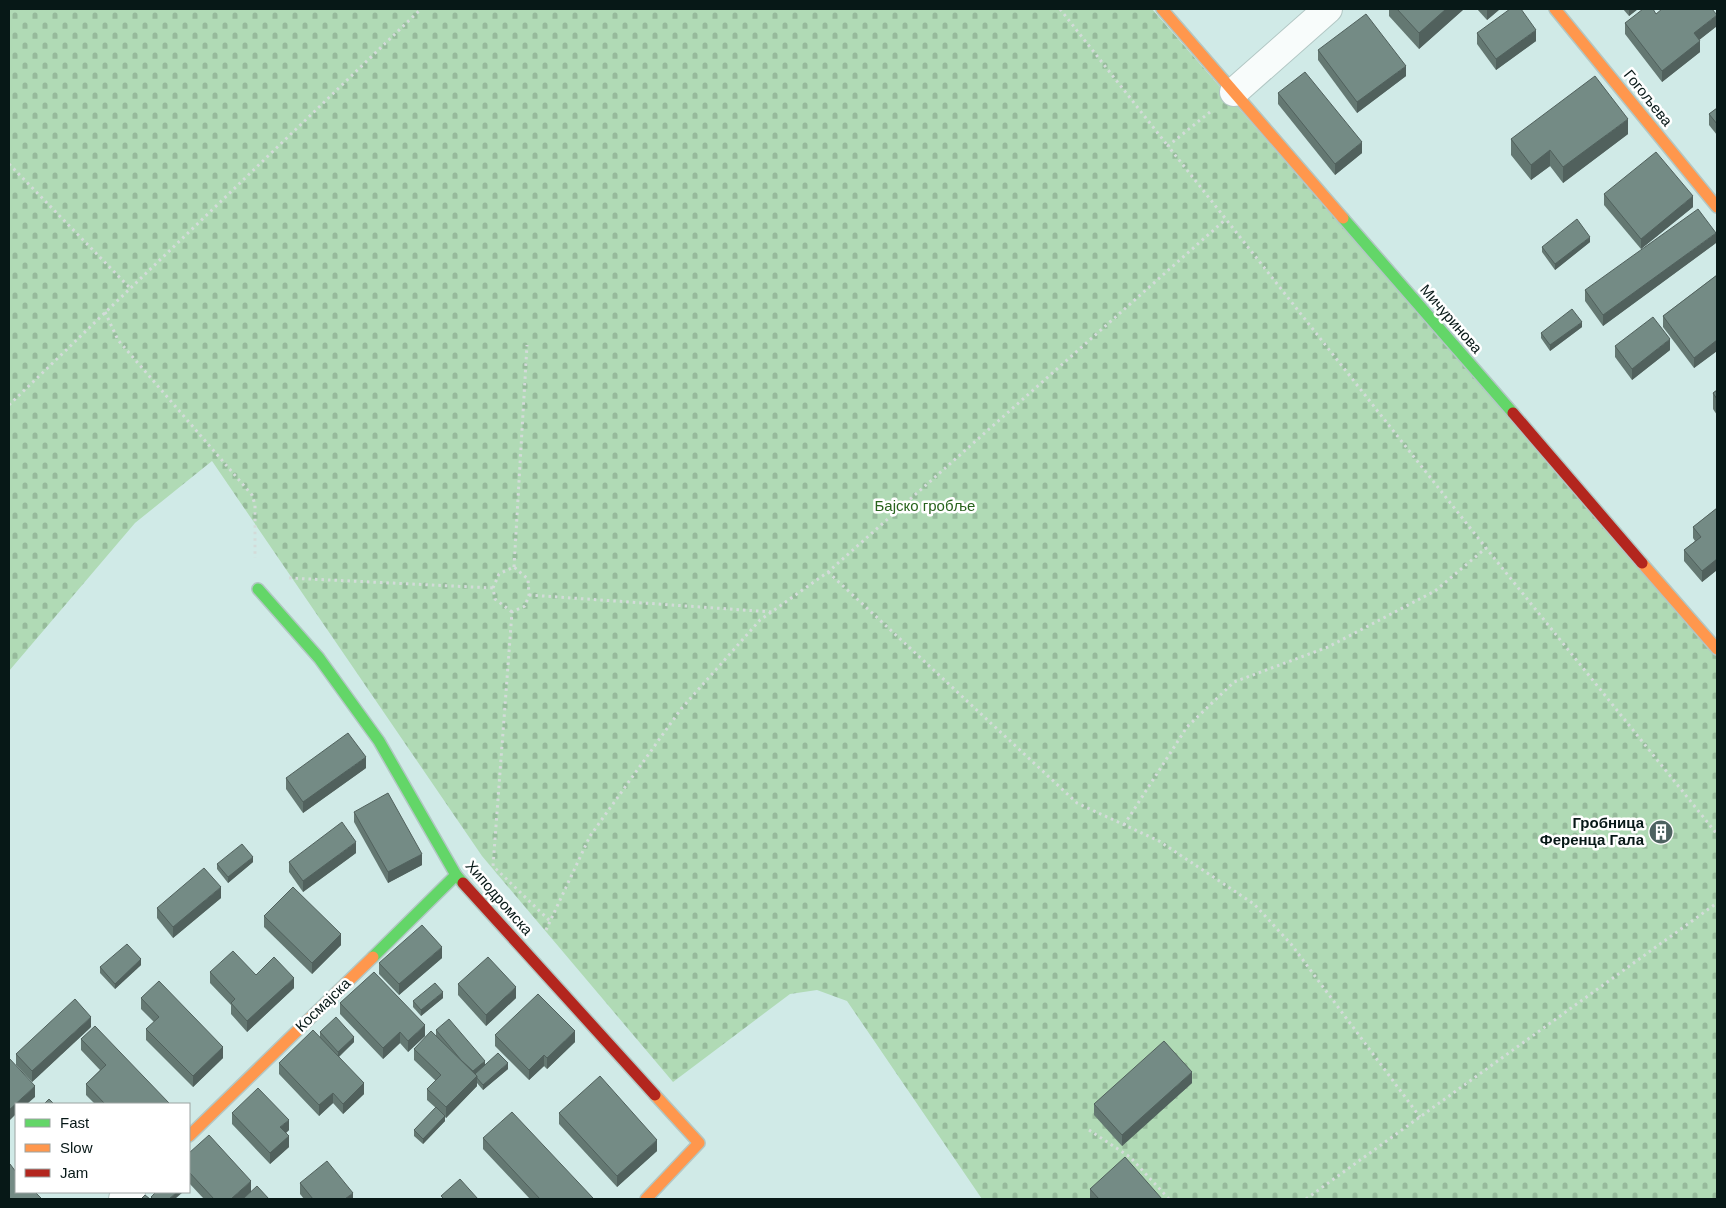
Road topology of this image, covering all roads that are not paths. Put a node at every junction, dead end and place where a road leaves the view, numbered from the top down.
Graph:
1 (1162, 9) edge
2 (1328, 9) edge
3 (1555, 9) edge
4 (1234, 92) junction
5 (1717, 207) edge
6 (258, 589) road end
7 (1717, 649) edge
8 (456, 875) junction
9 (190, 1135) edge
10 (646, 1199) edge

1 - 4 street, Мичуринова
2 - 4 street
3 - 5 street, Гогољева
4 - 7 street, Мичуринова
6 - 8 street, Хиподромска
8 - 9 street, Космајска
8 - 10 street, Хиподромска

